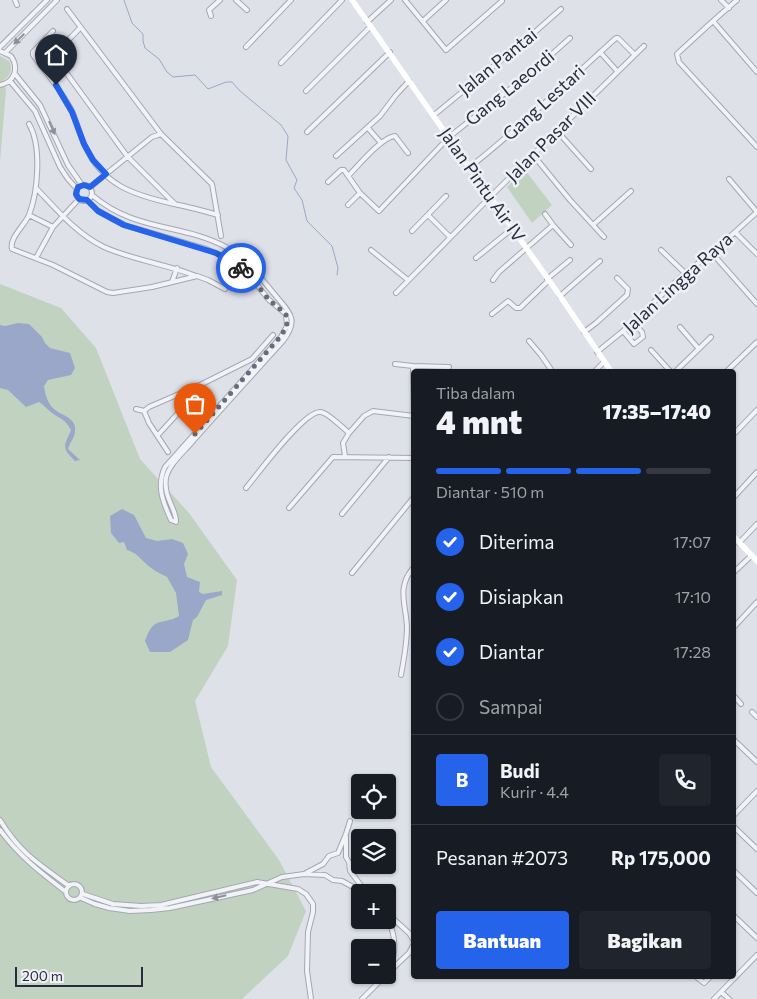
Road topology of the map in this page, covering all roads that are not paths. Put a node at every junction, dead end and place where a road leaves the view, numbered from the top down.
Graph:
1 (15, 0) edge
2 (47, 0) edge
3 (57, 0) edge
4 (220, 0) edge
5 (236, 0) edge
6 (291, 0) edge
7 (342, 0) edge
8 (352, 0) edge
9 (391, 0) edge
10 (405, 0) edge
11 (446, 0) edge
12 (721, 0) edge
13 (736, 0) edge
14 (502, 1) edge
15 (17, 5) dead end
16 (729, 8) junction
17 (66, 9) dead end
18 (561, 9) dead end
19 (247, 10) dead end
20 (211, 16) dead end
21 (423, 21) junction
22 (713, 21) junction
23 (369, 24) junction
24 (80, 28) junction
25 (53, 31) dead end
26 (570, 38) dead end
27 (644, 46) dead end
28 (0, 47) edge
29 (246, 47) dead end
30 (0, 51) edge
31 (6, 52) junction
32 (390, 52) junction
33 (600, 52) junction
34 (634, 54) junction
35 (54, 56) junction
36 (282, 63) dead end
37 (42, 67) junction
38 (618, 71) junction
39 (757, 72) edge
40 (15, 74) junction
41 (10, 81) junction
42 (410, 81) junction
43 (0, 85) edge
44 (306, 91) dead end
45 (434, 115) junction
46 (29, 124) dead end
47 (156, 127) junction
48 (368, 128) junction
49 (557, 131) junction
50 (307, 132) dead end
51 (161, 134) junction
52 (152, 137) junction
53 (449, 137) junction
54 (380, 144) junction
55 (757, 147) edge
56 (408, 153) dead end
57 (127, 156) junction
58 (336, 156) dead end
59 (534, 156) junction
60 (470, 167) junction
61 (590, 169) dead end
62 (106, 174) junction
63 (349, 175) junction
64 (729, 179) dead end
65 (328, 182) dead end
66 (82, 185) junction
67 (90, 187) junction
68 (37, 189) junction
69 (77, 189) junction
70 (632, 191) dead end
71 (360, 193) junction
72 (92, 194) junction
73 (446, 196) dead end
74 (490, 197) junction
75 (79, 199) junction
76 (87, 200) junction
77 (176, 204) junction
78 (348, 205) dead end
79 (757, 212) edge
80 (545, 214) dead end
81 (29, 215) junction
82 (218, 215) junction
83 (428, 215) junction
84 (62, 216) junction
85 (553, 224) junction
86 (592, 225) junction
87 (52, 226) junction
88 (513, 228) junction
89 (412, 231) dead end
90 (735, 232) junction
91 (221, 236) dead end
92 (450, 237) junction
93 (604, 237) dead end
94 (571, 245) dead end
95 (526, 248) junction
96 (371, 250) dead end
97 (661, 250) dead end
98 (712, 253) junction
99 (757, 254) edge
100 (36, 258) junction
101 (476, 258) dead end
102 (570, 260) dead end
103 (600, 261) dead end
104 (177, 268) junction
105 (686, 274) junction
106 (197, 276) junction
107 (617, 278) dead end
108 (408, 280) junction
109 (493, 280) dead end
110 (548, 280) junction
111 (172, 282) junction
112 (225, 289) dead end
113 (396, 293) dead end
114 (274, 294) junction
115 (560, 296) junction
116 (269, 300) junction
117 (757, 304) edge
118 (492, 314) dead end
119 (633, 322) junction
120 (680, 328) dead end
121 (623, 331) junction
122 (584, 332) junction
123 (273, 335) dead end
124 (711, 337) dead end
125 (529, 341) dead end
126 (757, 342) edge
127 (698, 349) junction
128 (651, 350) dead end
129 (597, 352) junction
130 (604, 362) junction
131 (395, 364) dead end
132 (413, 366) junction
133 (449, 367) dead end
134 (413, 369) edge
135 (551, 369) edge
136 (597, 369) edge
137 (609, 369) edge
138 (668, 369) edge
139 (678, 369) edge
140 (729, 369) edge
141 (242, 383) junction
142 (202, 384) junction
143 (190, 400) junction
144 (186, 404) junction
145 (136, 409) dead end
146 (757, 410) edge
147 (144, 411) junction
148 (411, 416) edge
149 (211, 418) junction
150 (207, 422) junction
151 (736, 432) edge
152 (349, 433) junction
153 (158, 435) junction
154 (168, 452) dead end
155 (345, 456) junction
156 (389, 457) junction
157 (411, 458) edge
158 (757, 472) edge
159 (246, 488) dead end
160 (736, 495) edge
161 (411, 501) edge
162 (289, 508) dead end
163 (342, 514) dead end
164 (757, 524) edge
165 (736, 539) edge
166 (739, 543) junction
167 (751, 556) junction
168 (757, 561) edge
169 (736, 570) edge
170 (411, 571) edge
171 (352, 574) dead end
172 (757, 602) edge
173 (736, 625) edge
174 (402, 675) dead end
175 (736, 698) edge
176 (741, 704) dead end
177 (752, 712) dead end
178 (757, 717) edge
179 (736, 742) edge
180 (757, 762) edge
181 (757, 791) edge
182 (736, 813) edge
183 (0, 820) edge
184 (350, 822) dead end
185 (736, 829) edge
186 (0, 830) edge
187 (346, 834) junction
188 (757, 849) edge
189 (736, 873) edge
190 (304, 874) junction
191 (266, 883) junction
192 (360, 884) edge
193 (69, 886) junction
194 (351, 886) edge
195 (66, 892) junction
196 (757, 893) edge
197 (82, 896) junction
198 (736, 918) edge
199 (396, 921) edge
200 (404, 928) junction
201 (392, 929) edge
202 (394, 935) junction
203 (411, 938) edge
204 (757, 938) edge
205 (394, 939) edge
206 (411, 949) edge
207 (757, 955) edge
208 (396, 965) edge
209 (736, 974) edge
210 (731, 979) edge
211 (377, 984) edge
212 (721, 992) junction
213 (311, 999) edge
214 (362, 999) edge
215 (714, 999) edge
216 (729, 999) edge

1 - 15 street
2 - 28 street
3 -> 31 street
4 - 20 street
5 - 19 street
6 - 29 street
7 - 36 street
8 - 23 main road, Jalan Pintu Air IV
9 - 23 street
10 - 21 street
11 - 21 street
12 - 16 street
13 - 16 street
14 - 21 street
16 - 22 street
17 - 24 street
18 - 45 street, Jalan Pantai
22 - 39 street
22 - 55 street
23 - 32 main road, Jalan Pintu Air IV
23 - 44 street
24 - 35 street
24 - 47 street
25 - 37 street
26 - 53 street, Gang Laeordi
27 - 34 street, Jalan Pasar VIII
30 - 31 street
31 - 40 street
32 - 42 main road, Jalan Pintu Air IV
32 - 50 street
33 - 34 street, Gang Lestari
33 - 38 street
33 - 60 street, Gang Lestari
34 - 38 street, Jalan Pasar VIII
35 - 37 street
35 - 57 street
37 - 62 street
38 - 49 street, Jalan Pasar VIII
40 - 41 street
40 -> 66 street
41 - 43 street
41 - 69 street
42 - 45 main road, Jalan Pintu Air IV
42 - 48 street
45 - 53 main road, Jalan Pintu Air IV
46 - 68 street
47 - 51 street
47 - 52 street
48 - 54 street
48 - 58 street
49 - 59 street, Jalan Pasar VIII
49 - 61 street
51 - 52 street
51 - 82 street
52 - 57 street
53 - 60 main road, Jalan Pintu Air IV
53 - 71 street, Gang Laeordi
54 - 56 street
54 - 63 street
57 - 62 street
57 - 77 street
59 - 74 street, Jalan Pasar VIII
59 - 86 street
60 - 74 main road, Jalan Pintu Air IV
62 - 67 street
62 - 77 street
63 - 65 street
63 - 71 street
64 - 79 street
66 - 67 street
66 - 69 street
67 - 72 street
68 - 81 street
68 - 84 street
69 - 75 street
70 - 86 street
71 - 78 street
72 - 76 street
72 - 114 street
73 - 83 street
74 - 88 main road, Jalan Pintu Air IV
74 - 92 street, Jalan Pasar VIII
75 - 76 street
75 - 84 street
76 - 116 street
77 - 82 street
79 - 90 street, Jalan Lingga Raya
80 - 85 street
81 - 87 street
81 - 100 street
82 - 91 street
83 - 89 street
83 - 92 street
84 - 87 street
84 - 104 street
85 - 94 street
85 - 95 street
86 - 93 street
87 - 100 street
88 - 95 main road, Jalan Pintu Air IV
88 - 101 street
90 - 98 street, Jalan Lingga Raya
90 - 99 street
92 - 108 street, Jalan Pasar VIII
95 - 109 street
95 - 110 main road, Jalan Pintu Air IV
96 - 108 street
97 - 105 street
98 - 105 street, Jalan Lingga Raya
98 - 117 street
100 - 111 street
102 - 110 street
103 - 115 street
104 - 106 street
104 - 111 street
105 - 119 street, Jalan Lingga Raya
106 - 111 street
106 - 112 street
107 - 122 street
108 - 113 street, Jalan Pasar VIII
110 - 115 main road, Jalan Pintu Air IV
110 - 118 street
114 - 116 street
114 - 141 street
115 - 122 main road, Jalan Pintu Air IV
116 - 141 street
119 - 121 street, Jalan Lingga Raya
119 - 121 street
120 - 127 street
121 - 129 street, Jalan Lingga Raya
122 - 129 main road, Jalan Pintu Air IV
123 - 142 street
124 - 127 street
125 - 135 street
126 - 140 street
127 - 139 street
128 - 138 street
129 - 130 main road, Jalan Pintu Air IV
130 - 136 street
130 - 137 main road, Jalan Pintu Air IV
131 - 132 street
132 - 133 street
132 - 134 street
141 - 149 street
142 - 143 street
142 - 147 street
143 - 144 street
143 - 149 street
144 - 150 street
144 - 153 street
145 - 147 street
146 - 151 street
147 - 153 street
148 - 152 street
149 - 150 street
150 - 150 street
152 - 155 street
152 - 159 street
153 - 154 street
155 - 156 street
155 - 162 street
156 - 157 street
156 - 163 street
158 - 160 street
161 - 171 street
164 - 166 street
165 - 166 main road
166 - 167 main road
167 - 168 main road
167 - 169 street
170 - 174 street
172 - 173 street
175 - 176 street
177 - 178 street
179 - 180 street
181 - 182 street
183 - 193 street
184 - 187 street
185 - 188 street
186 - 195 street
187 - 190 street
187 - 192 street
189 - 196 street
190 - 191 street
190 - 194 street
191 - 197 street
191 - 213 street
193 - 195 street
193 - 197 street
195 - 197 street
198 - 204 street
199 - 200 street
200 - 202 street
200 - 203 street
201 - 202 street
202 - 205 street
206 - 208 street
207 - 209 street
210 - 212 street
211 - 214 street
212 - 215 street
212 - 216 street

